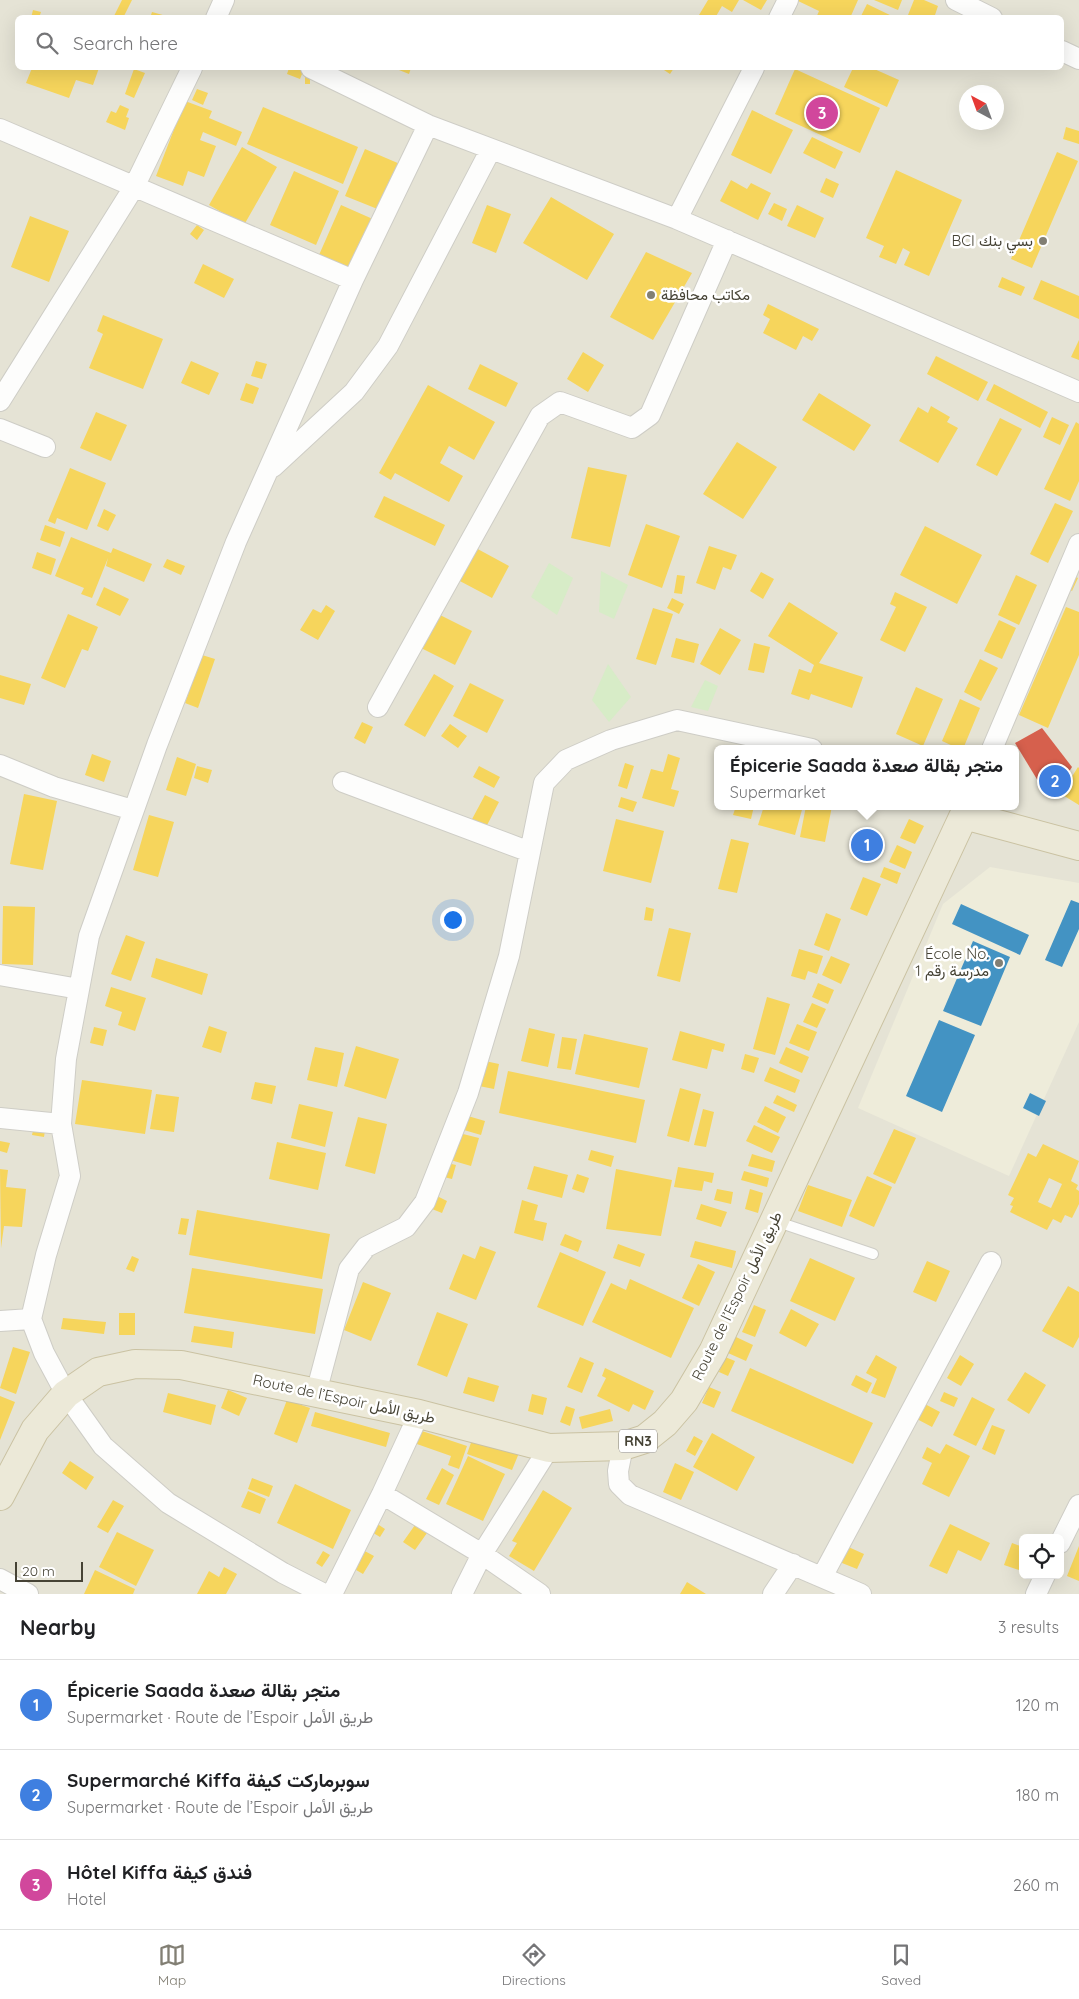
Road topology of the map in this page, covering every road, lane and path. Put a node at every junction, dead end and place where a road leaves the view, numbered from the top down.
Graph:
1 (224, 0) edge
2 (788, 0) edge
3 (956, 0) edge
4 (217, 15) edge
5 (780, 15) edge
6 (986, 15) edge
7 (1064, 52) edge
8 (1079, 60) edge
9 (191, 70) edge
10 (315, 70) edge
11 (753, 70) edge
12 (428, 125) junction
13 (0, 129) edge
14 (491, 149) junction
15 (134, 187) junction
16 (678, 219) junction
17 (728, 240) junction
18 (353, 280) junction
19 (1079, 392) edge
20 (0, 401) edge
21 (0, 429) edge
22 (45, 447) dead end
23 (266, 474) junction
24 (1079, 544) edge
25 (378, 707) dead end
26 (793, 745) edge
27 (994, 745) edge
28 (0, 765) edge
29 (343, 782) dead end
30 (133, 810) junction
31 (966, 810) edge
32 (1079, 846) edge
33 (530, 852) junction
34 (0, 975) edge
35 (79, 989) junction
36 (0, 1118) edge
37 (61, 1124) junction
38 (774, 1221) junction
39 (873, 1254) dead end
40 (991, 1262) dead end
41 (31, 1319) junction
42 (0, 1322) edge
43 (316, 1393) junction
44 (66, 1394) junction
45 (419, 1414) junction
46 (623, 1446) junction
47 (549, 1448) junction
48 (382, 1494) junction
49 (0, 1496) edge
50 (1079, 1505) edge
51 (1064, 1535) edge
52 (482, 1554) junction
53 (793, 1564) junction
54 (822, 1577) junction
55 (0, 1579) edge
56 (1043, 1579) edge
57 (28, 1594) edge
58 (324, 1594) edge
59 (332, 1594) edge
60 (462, 1594) edge
61 (540, 1594) edge
62 (773, 1594) edge
63 (861, 1594) edge
64 (1036, 1594) edge

1 - 4 street
2 - 5 street
3 - 6 street
7 - 8 street
9 - 15 street
10 - 12 street
11 - 16 street
12 - 14 street
12 - 18 street
13 - 15 street
14 - 16 street
14 - 23 street
15 - 18 street
15 - 20 street
16 - 17 street
17 - 19 street
17 - 25 street
18 - 23 street
21 - 22 street
23 - 30 street
24 - 27 street
26 - 33 street
28 - 30 street
29 - 33 street
30 - 35 street
31 - 32 highway, Route de l’Espoir طريق الأمل / RN3
31 - 38 highway, Route de l’Espoir طريق الأمل / RN3
33 - 43 street
34 - 35 street
35 - 37 street
36 - 37 street
37 - 41 street
38 - 39 lane
38 - 46 highway, Route de l’Espoir طريق الأمل / RN3
40 - 54 street
41 - 42 street
41 - 44 street
43 - 44 highway, Route de l’Espoir طريق الأمل / RN3
43 - 45 highway, Route de l’Espoir طريق الأمل / RN3
44 - 49 highway, Route de l’Espoir طريق الأمل / RN3
44 - 58 street
45 - 47 highway, Route de l’Espoir طريق الأمل / RN3
45 - 48 street
46 - 47 highway, Route de l’Espoir طريق الأمل / RN3
46 - 53 street
47 - 52 street
48 - 52 street
48 - 59 street
50 - 51 street
52 - 60 street
52 - 61 street
53 - 54 street
53 - 62 street
54 - 63 street
55 - 57 street
56 - 64 street

